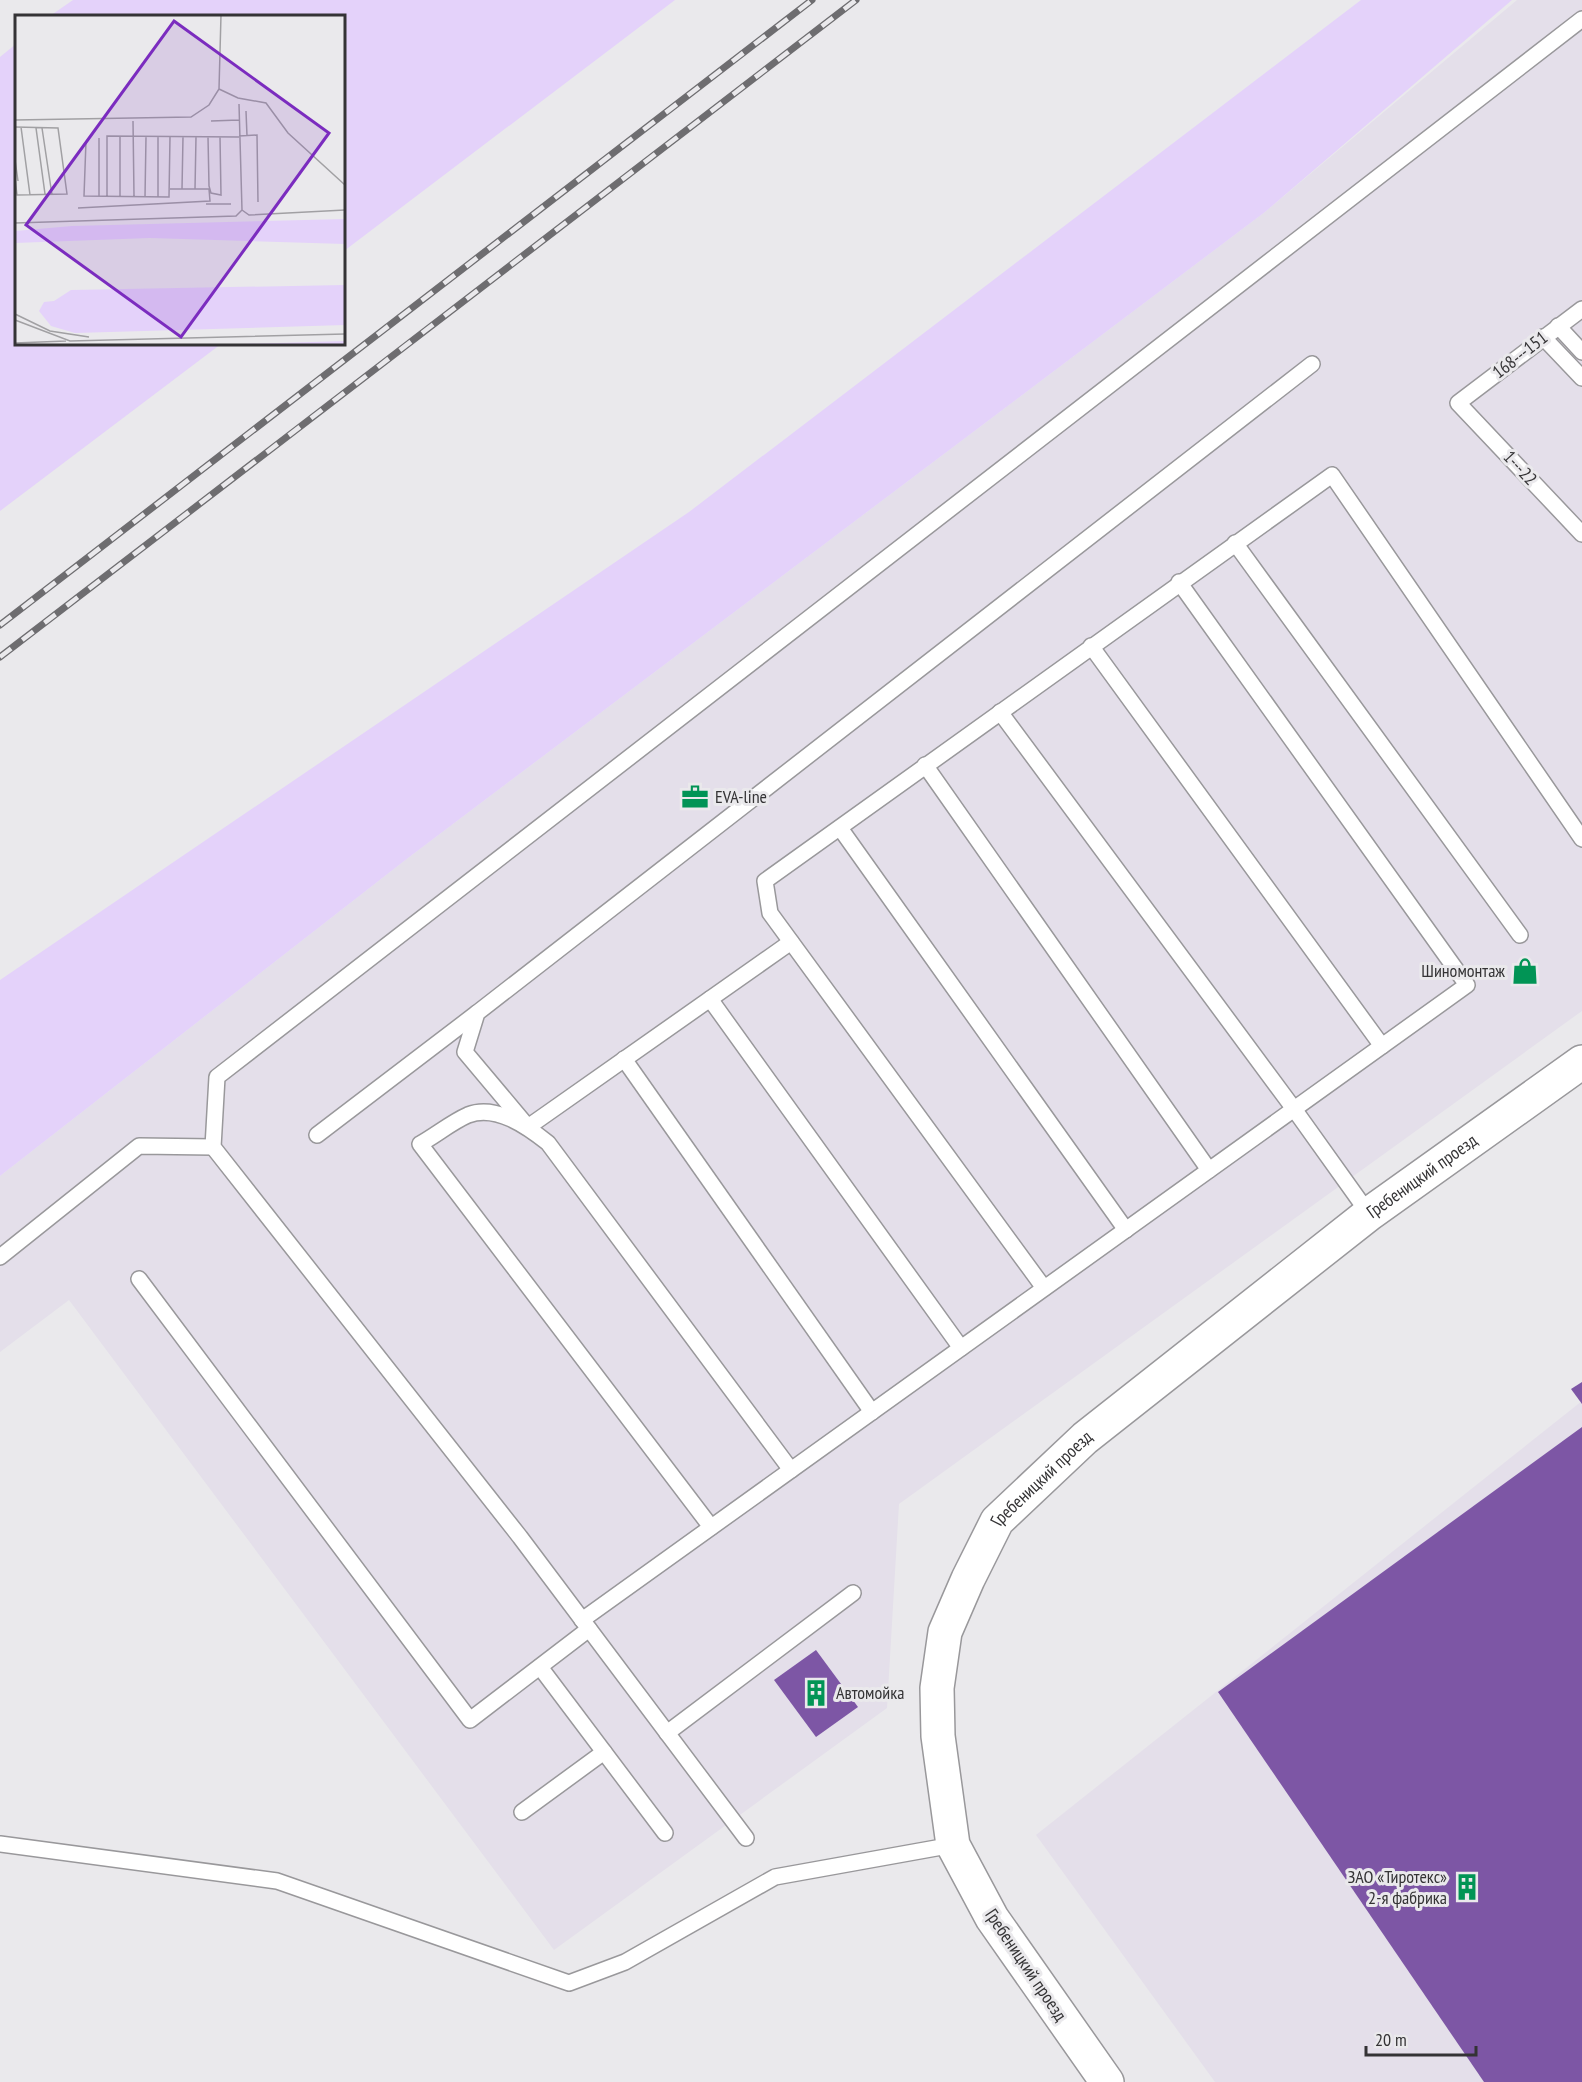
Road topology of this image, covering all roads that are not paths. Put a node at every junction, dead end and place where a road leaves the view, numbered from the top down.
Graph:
1 (1582, 20) edge
2 (1582, 309) edge
3 (1557, 326) junction
4 (1543, 338) junction
5 (1582, 352) edge
6 (1312, 364) dead end
7 (1582, 378) edge
8 (1458, 403) joint
9 (1582, 534) edge
10 (1235, 543) junction
11 (1179, 582) junction
12 (1091, 646) junction
13 (1000, 712) junction
14 (925, 765) junction
15 (840, 828) junction
16 (1582, 839) edge
17 (1520, 935) dead end
18 (791, 942) junction
19 (710, 999) junction
20 (477, 1013) junction
21 (1382, 1046) junction
22 (624, 1059) junction
23 (1582, 1062) edge
24 (1294, 1109) junction
25 (528, 1127) junction
26 (317, 1135) dead end
27 (213, 1147) junction
28 (1209, 1170) junction
29 (1369, 1214) junction
30 (1126, 1230) junction
31 (0, 1257) edge
32 (139, 1279) dead end
33 (1044, 1288) junction
34 (962, 1348) junction
35 (872, 1412) junction
36 (791, 1470) junction
37 (711, 1527) junction
38 (853, 1593) dead end
39 (586, 1624) junction
40 (540, 1667) junction
41 (667, 1733) junction
42 (604, 1752) junction
43 (522, 1812) dead end
44 (665, 1833) dead end
45 (746, 1838) dead end
46 (0, 1844) edge
47 (953, 1845) junction
48 (1107, 2082) edge

1 - 27 lane
2 - 3 lane, 168---151
3 - 4 lane, 168---151
3 - 5 lane
4 - 7 lane
4 - 8 lane, 168---151
6 - 20 lane
8 - 9 lane, 1---22
10 - 11 lane
10 - 16 lane
10 - 17 lane
11 - 12 lane
11 - 21 lane
12 - 13 lane
12 - 21 lane
13 - 14 lane
13 - 24 lane
14 - 15 lane
14 - 28 lane
15 - 18 lane
15 - 30 lane
18 - 19 lane
18 - 33 lane
19 - 22 lane
19 - 34 lane
20 - 25 lane
20 - 26 lane
21 - 24 lane
22 - 25 lane
22 - 35 lane
23 - 29 street, Гребеницкий проезд
24 - 28 lane
24 - 29 lane
25 - 36 lane
25 - 37 lane
27 - 31 lane
27 - 39 lane
28 - 30 lane
29 - 47 street, Гребеницкий проезд
30 - 33 lane
32 - 40 lane
33 - 34 lane
34 - 35 lane
35 - 36 lane
36 - 37 lane
37 - 39 lane
38 - 41 lane
39 - 40 lane
39 - 41 lane
40 - 42 lane
41 - 45 lane
42 - 43 lane
42 - 44 lane
46 - 47 lane
47 - 48 street, Гребеницкий проезд

